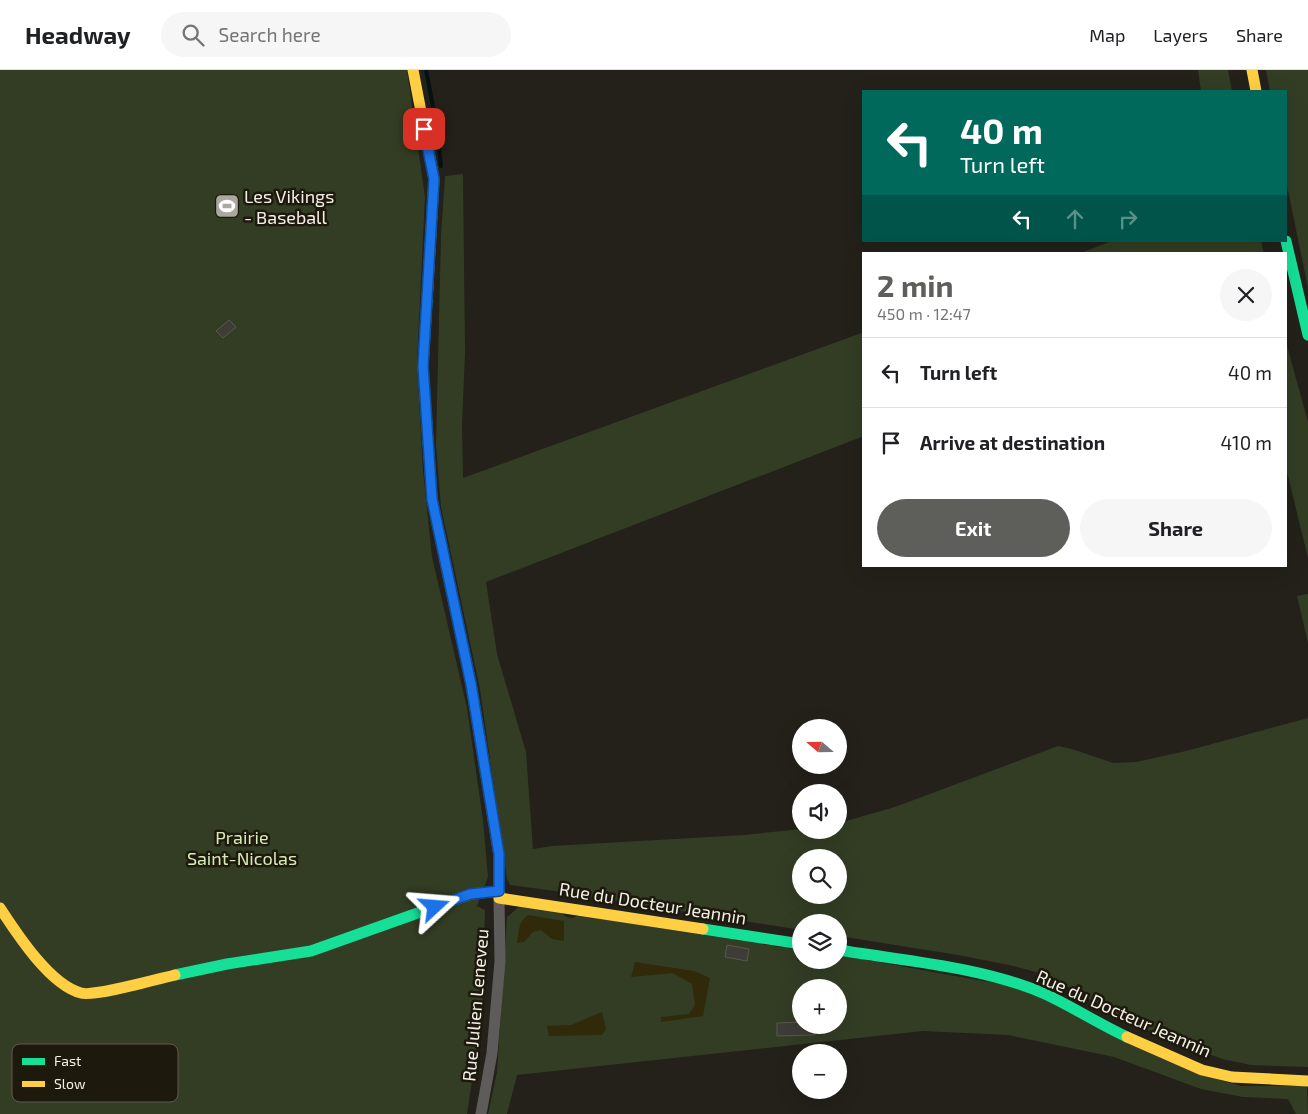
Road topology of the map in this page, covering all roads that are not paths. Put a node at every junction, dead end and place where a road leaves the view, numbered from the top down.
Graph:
1 (413, 70) edge
2 (1252, 70) edge
3 (1256, 90) edge
4 (1286, 242) edge
5 (1308, 335) edge
6 (499, 895) junction
7 (0, 908) edge
8 (792, 943) edge
9 (847, 951) edge
10 (1308, 1081) edge
11 (481, 1114) edge

1 - 6 street
2 - 3 street
4 - 5 street
6 - 7 street, Rue du Docteur Jeannin
6 - 8 street, Rue du Docteur Jeannin
6 - 11 street, Rue Julien Leneveu
9 - 10 street, Rue du Docteur Jeannin

